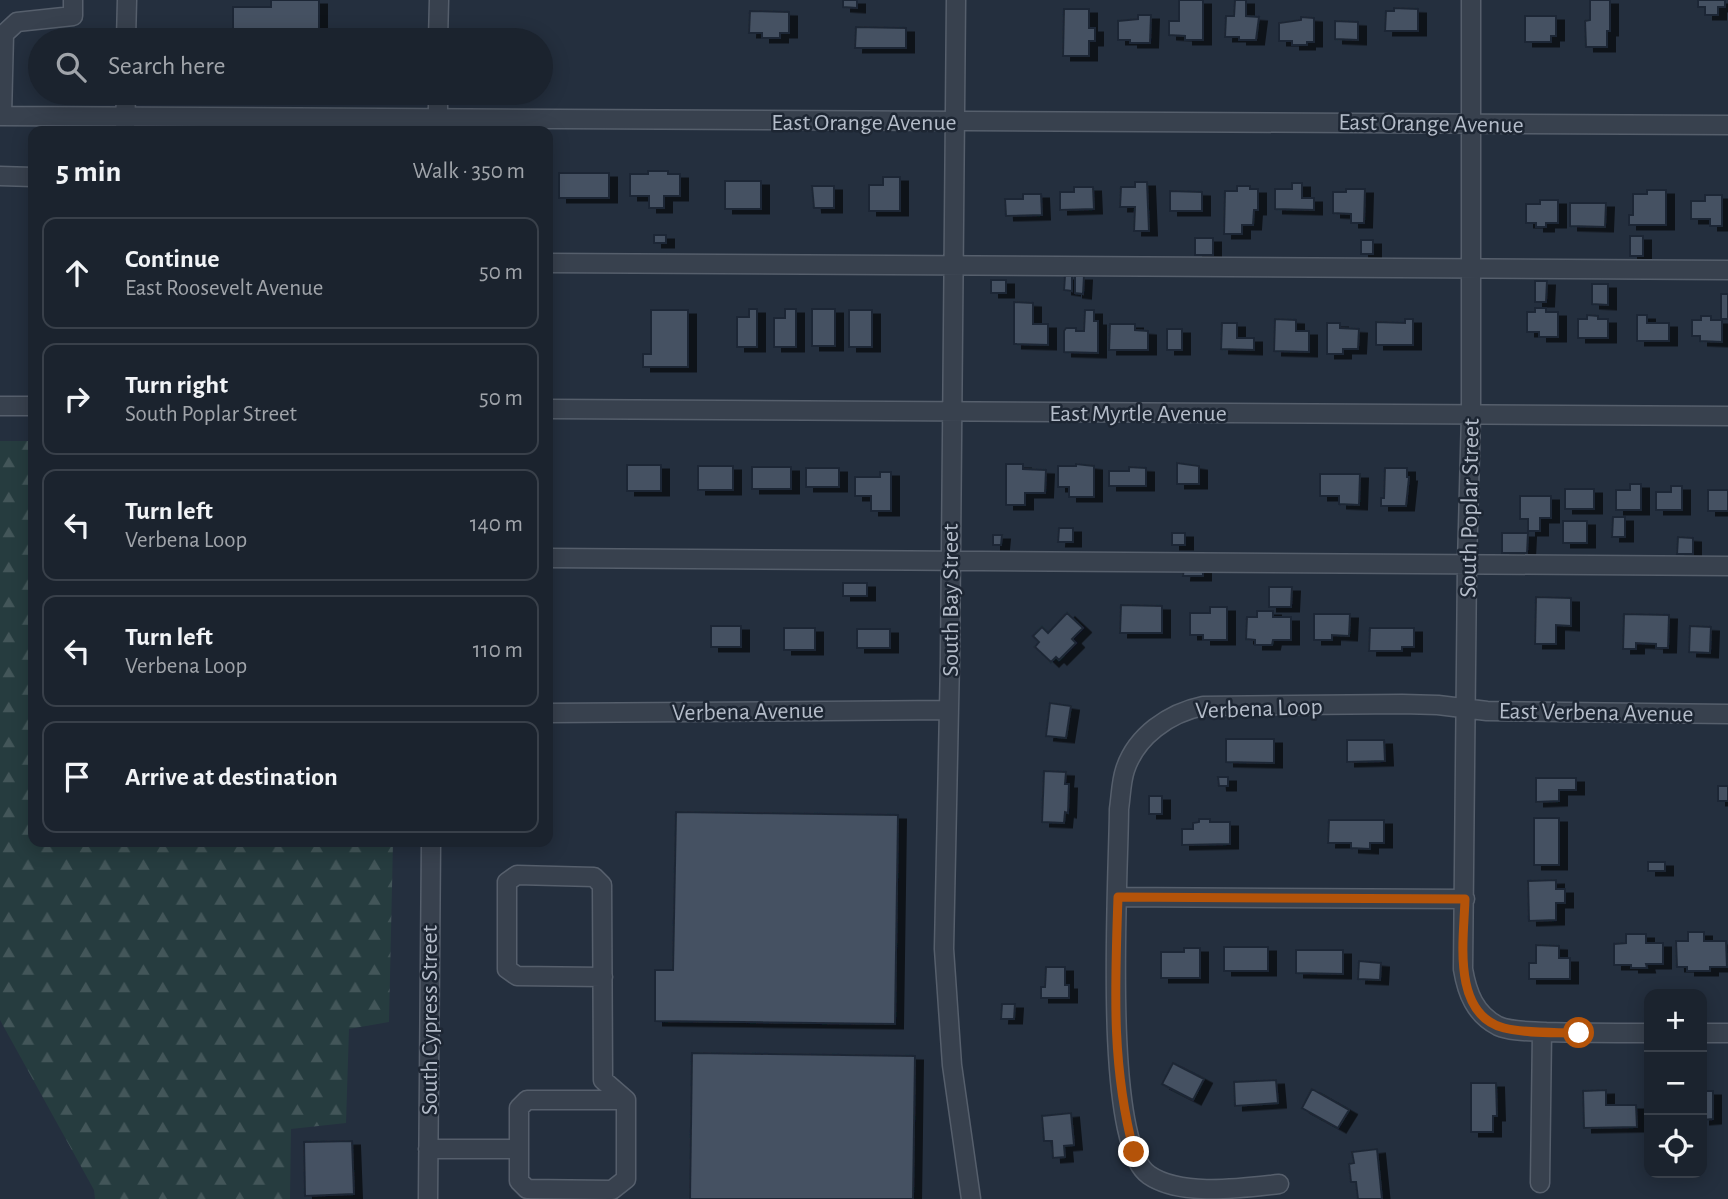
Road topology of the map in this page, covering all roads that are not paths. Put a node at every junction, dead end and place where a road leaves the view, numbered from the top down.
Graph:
1 (73, 0) edge
2 (127, 0) edge
3 (439, 0) edge
4 (956, 0) edge
5 (1471, 0) edge
6 (126, 28) edge
7 (438, 28) edge
8 (125, 105) edge
9 (438, 105) edge
10 (1, 116) edge
11 (954, 122) junction
12 (1472, 124) junction
13 (125, 125) edge
14 (438, 125) edge
15 (1728, 125) edge
16 (0, 176) edge
17 (28, 177) edge
18 (553, 263) edge
19 (954, 266) junction
20 (1471, 269) junction
21 (1728, 270) edge
22 (0, 406) edge
23 (28, 406) edge
24 (553, 409) edge
25 (952, 411) junction
26 (1471, 415) junction
27 (1728, 416) edge
28 (553, 558) edge
29 (950, 561) junction
30 (1466, 564) junction
31 (1728, 566) edge
32 (1465, 707) junction
33 (949, 710) junction
34 (553, 713) edge
35 (1728, 714) edge
36 (430, 847) edge
37 (1118, 897) junction
38 (1465, 899) junction
39 (603, 977) junction
40 (1542, 1032) junction
41 (1644, 1033) edge
42 (1707, 1033) edge
43 (1728, 1033) edge
44 (603, 1080) junction
45 (603, 1100) junction
46 (626, 1100) junction
47 (428, 1149) junction
48 (519, 1149) junction
49 (1540, 1183) dead end
50 (1279, 1184) dead end
51 (428, 1199) edge
52 (971, 1199) edge

1 - 10 street
2 - 6 street
3 - 7 street
4 - 11 street, South Bay Street
5 - 12 street, South Poplar Street
8 - 13 street
9 - 14 street
10 - 13 street, East Orange Avenue
11 - 12 street, East Orange Avenue
11 - 14 street, East Orange Avenue
11 - 19 street, South Bay Street
12 - 15 street, East Orange Avenue
12 - 20 street, South Poplar Street
13 - 14 street, East Orange Avenue
16 - 17 street
18 - 19 street
19 - 20 street
19 - 25 street, South Bay Street
20 - 21 street
20 - 26 street, South Poplar Street
22 - 23 street
24 - 25 street, East Myrtle Avenue
25 - 26 street, East Myrtle Avenue
25 - 29 street, South Bay Street
26 - 27 street, East Myrtle Avenue
26 - 30 street, South Poplar Street
28 - 29 street
29 - 30 street
29 - 33 street, South Bay Street
30 - 31 street
30 - 32 street, South Poplar Street
32 - 35 street, East Verbena Avenue
32 - 37 street, Verbena Loop
32 - 38 street, South Poplar Street
33 - 34 street, Verbena Avenue
33 - 52 street, South Bay Street
36 - 47 street, South Cypress Street
37 - 38 street
37 - 50 street, Verbena Loop
38 - 40 street, South Poplar Street
39 - 39 street
39 - 44 street
40 - 41 street
40 - 49 street
42 - 43 street
44 - 45 street
44 - 46 street
45 - 46 street
45 - 48 street
46 - 48 street
47 - 48 street
47 - 51 street, South Cypress Street

